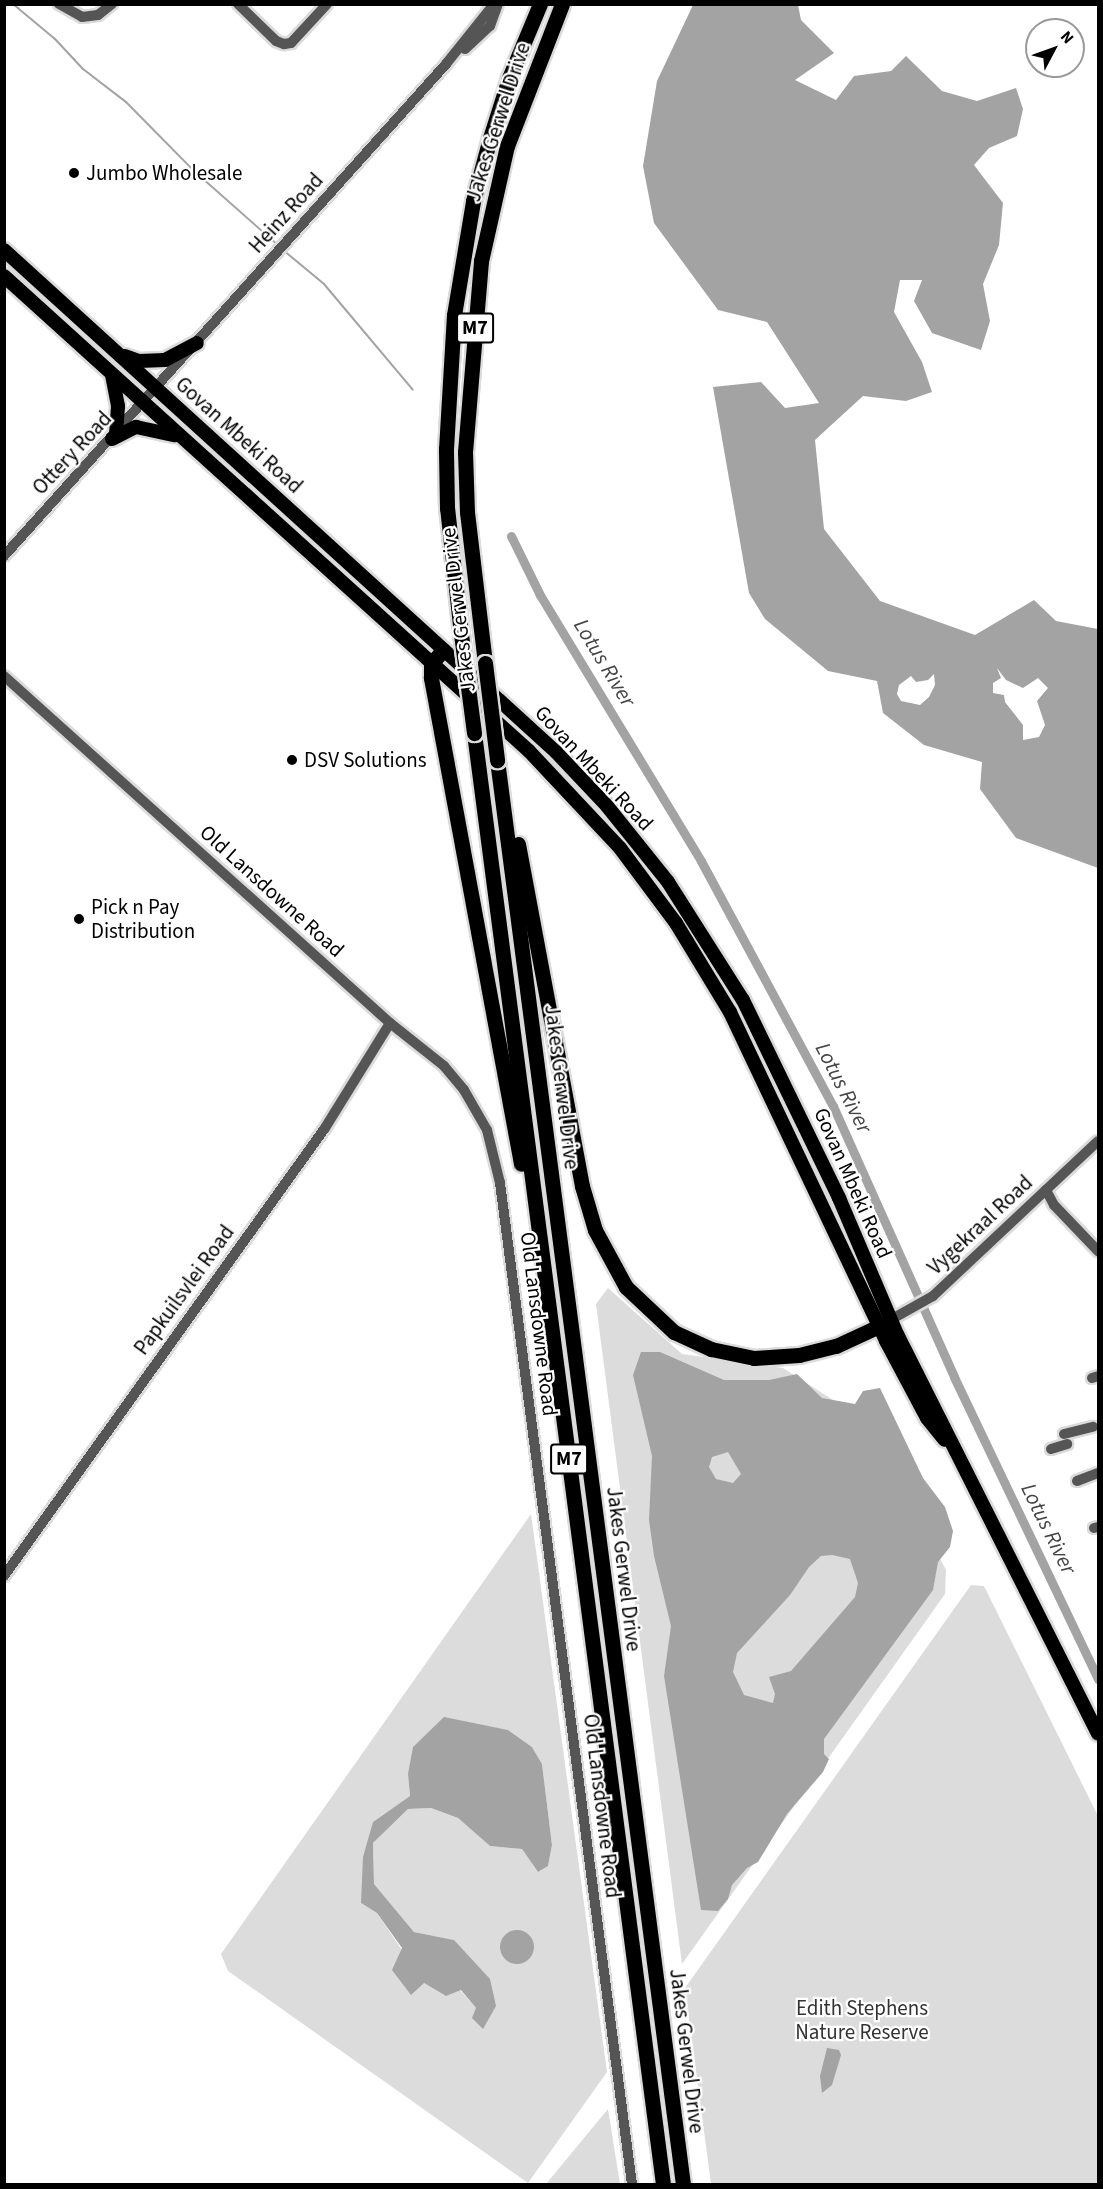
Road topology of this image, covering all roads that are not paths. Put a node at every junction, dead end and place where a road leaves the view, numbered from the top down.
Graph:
1 (59, 4) edge
2 (112, 4) edge
3 (237, 4) edge
4 (327, 4) edge
5 (485, 4) edge
6 (496, 4) edge
7 (540, 4) edge
8 (562, 4) edge
9 (481, 20) junction
10 (446, 64) junction
11 (4, 250) edge
12 (4, 276) edge
13 (197, 343) junction
14 (118, 352) junction
15 (112, 375) junction
16 (158, 389) junction
17 (144, 404) junction
18 (179, 436) junction
19 (114, 437) junction
20 (4, 556) edge
21 (443, 650) junction
22 (431, 664) junction
23 (4, 676) edge
24 (498, 765) junction
25 (390, 1023) junction
26 (1098, 1141) edge
27 (1046, 1190) junction
28 (1098, 1251) edge
29 (547, 1291) junction
30 (885, 1323) junction
31 (1093, 1427) dead end
32 (1052, 1449) dead end
33 (1098, 1473) edge
34 (1077, 1481) dead end
35 (4, 1576) edge
36 (1098, 1733) edge
37 (632, 2184) edge
38 (663, 2184) edge
39 (683, 2184) edge

1 - 2 street
3 - 4 street
5 - 9 street
6 - 9 street, Heinz Road
6 - 10 street, Heinz Road
7 - 29 highway, Jakes Gerwel Drive / M7, bridge
8 - 24 highway, Jakes Gerwel Drive / M7, bridge
9 - 10 street, Heinz Road
10 - 13 street, Heinz Road
11 - 14 main road, Govan Mbeki Road
12 - 15 main road, Govan Mbeki Road
13 - 14 main road
13 - 16 street, Heinz Road
14 - 16 main road, Govan Mbeki Road
15 - 17 main road, Govan Mbeki Road
15 - 19 main road
16 - 17 street, Ottery Road
16 - 21 main road, Govan Mbeki Road
17 - 18 main road, Govan Mbeki Road
17 - 19 street, Ottery Road
18 - 19 main road
18 - 22 main road, Govan Mbeki Road
19 - 20 street, Ottery Road
21 - 22 highway
21 - 30 main road, Govan Mbeki Road
22 - 29 highway
22 - 30 main road, Govan Mbeki Road
23 - 25 street, Old Lansdowne Road
24 - 30 highway
24 - 39 highway, Jakes Gerwel Drive / M7
25 - 35 street, Papkuilsvlei Road
25 - 37 street, Old Lansdowne Road
26 - 27 street, Vygekraal Road
27 - 28 street
27 - 30 street, Vygekraal Road
29 - 38 highway, Jakes Gerwel Drive / M7
30 - 36 main road, Govan Mbeki Road
31 - 32 street
33 - 34 street

